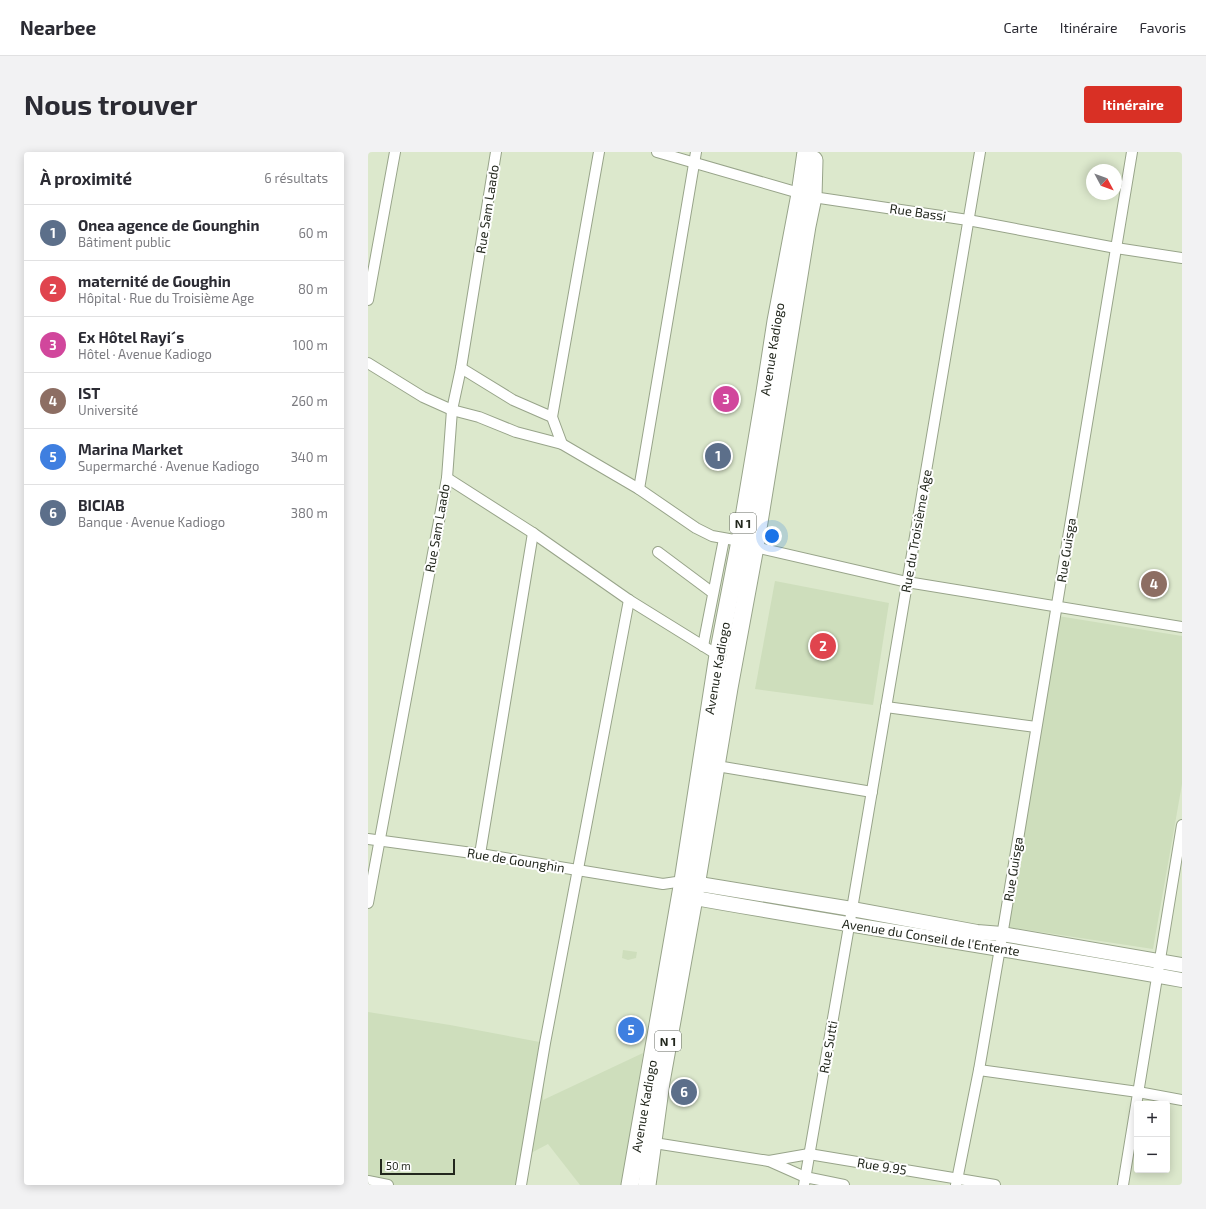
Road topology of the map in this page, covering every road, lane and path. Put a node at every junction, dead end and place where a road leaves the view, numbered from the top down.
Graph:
1 (395, 152) edge
2 (496, 152) edge
3 (600, 152) edge
4 (657, 152) edge
5 (696, 152) edge
6 (806, 152) edge
7 (815, 152) edge
8 (980, 152) edge
9 (1132, 152) edge
10 (694, 163) junction
11 (806, 195) junction
12 (968, 220) junction
13 (1116, 248) junction
14 (1182, 258) edge
15 (368, 300) edge
16 (368, 363) edge
17 (461, 368) junction
18 (452, 410) junction
19 (552, 417) junction
20 (562, 444) junction
21 (447, 478) junction
22 (639, 489) junction
23 (534, 533) junction
24 (739, 542) junction
25 (658, 552) dead end
26 (907, 582) junction
27 (713, 593) junction
28 (629, 600) junction
29 (1056, 607) junction
30 (1182, 627) edge
31 (703, 646) junction
32 (718, 655) junction
33 (734, 663) junction
34 (886, 707) junction
35 (1036, 727) junction
36 (717, 766) junction
37 (872, 792) junction
38 (1182, 827) edge
39 (368, 839) edge
40 (379, 841) junction
41 (480, 854) junction
42 (578, 870) junction
43 (688, 889) junction
44 (368, 903) edge
45 (852, 909) junction
46 (849, 924) junction
47 (1002, 934) junction
48 (1000, 948) junction
49 (1182, 965) edge
50 (1159, 968) junction
51 (1182, 980) edge
52 (979, 1070) junction
53 (1138, 1092) junction
54 (1182, 1100) edge
55 (646, 1141) junction
56 (809, 1154) junction
57 (769, 1161) junction
58 (804, 1181) edge
59 (368, 1182) edge
60 (956, 1182) edge
61 (388, 1185) edge
62 (521, 1185) edge
63 (630, 1185) edge
64 (647, 1185) edge
65 (844, 1185) edge
66 (995, 1185) edge
67 (1123, 1185) edge

1 - 15 street
2 - 17 street, Rue Sam Laado
3 - 19 street
4 - 10 street, Rue Bassi
5 - 10 street
6 - 11 highway, Avenue Kadiogo / N 1
7 - 11 highway, Avenue Kadiogo / N 1
8 - 12 street, Rue du Troisième Age
9 - 13 street, Rue Guisga
10 - 11 street, Rue Bassi
10 - 22 street
11 - 12 street, Rue Bassi
11 - 24 highway, Avenue Kadiogo / N 1
12 - 13 street, Rue Bassi
12 - 26 street, Rue du Troisième Age
13 - 14 street, Rue Bassi
13 - 29 street, Rue Guisga
16 - 18 street
17 - 18 street, Rue Sam Laado
17 - 19 street
18 - 20 street
18 - 21 street, Rue Sam Laado
19 - 20 street
20 - 22 street
21 - 23 street
21 - 40 street, Rue Sam Laado
22 - 24 street
23 - 28 street
23 - 41 street
24 - 26 street
24 - 27 street
24 - 32 highway, Avenue Kadiogo / N 1
24 - 33 highway, Avenue Kadiogo / N 1
25 - 27 street
26 - 29 street
26 - 34 street, Rue du Troisième Age
27 - 31 street
28 - 31 street
28 - 42 street
29 - 30 street
29 - 35 street, Rue Guisga
31 - 32 street
32 - 33 street
32 - 43 highway, Avenue Kadiogo / N 1
33 - 36 highway, Avenue Kadiogo / N 1
34 - 35 street
34 - 37 street, Rue du Troisième Age
35 - 47 street, Rue Guisga
36 - 37 street
36 - 43 highway, Avenue Kadiogo / N 1
37 - 45 street, Rue du Troisième Age
38 - 50 street
39 - 40 street, Rue de Gounghin
40 - 41 street, Rue de Gounghin
40 - 44 street, Rue Sam Laado
41 - 42 street, Rue de Gounghin
42 - 43 street, Rue de Gounghin
42 - 62 street
43 - 45 street, Avenue du Conseil de l'Entente
43 - 46 street, Avenue du Conseil de l'Entente
43 - 55 highway, Avenue Kadiogo / N 1
45 - 46 street, Rue Sutti
45 - 47 street, Avenue du Conseil de l'Entente
46 - 48 street, Avenue du Conseil de l'Entente
46 - 56 street, Rue Sutti
47 - 48 street, Rue Guisga
47 - 50 street, Avenue du Conseil de l'Entente
48 - 50 street, Avenue du Conseil de l'Entente
48 - 52 street, Rue Guisga
49 - 50 street, Avenue du Conseil de l'Entente
50 - 51 street, Avenue du Conseil de l'Entente
50 - 53 street
52 - 53 street
52 - 60 street, Rue Guisga
53 - 54 street
53 - 67 street
55 - 57 street, Rue 9.95
55 - 63 highway, Avenue Kadiogo / N 1
55 - 64 highway, Avenue Kadiogo / N 1
56 - 57 street, Rue 9.95
56 - 58 street, Rue Sutti
56 - 60 street, Rue 9.95
57 - 58 street, Rue 9.95
58 - 65 street, Rue 9.95
59 - 61 street
60 - 66 street, Rue 9.95

